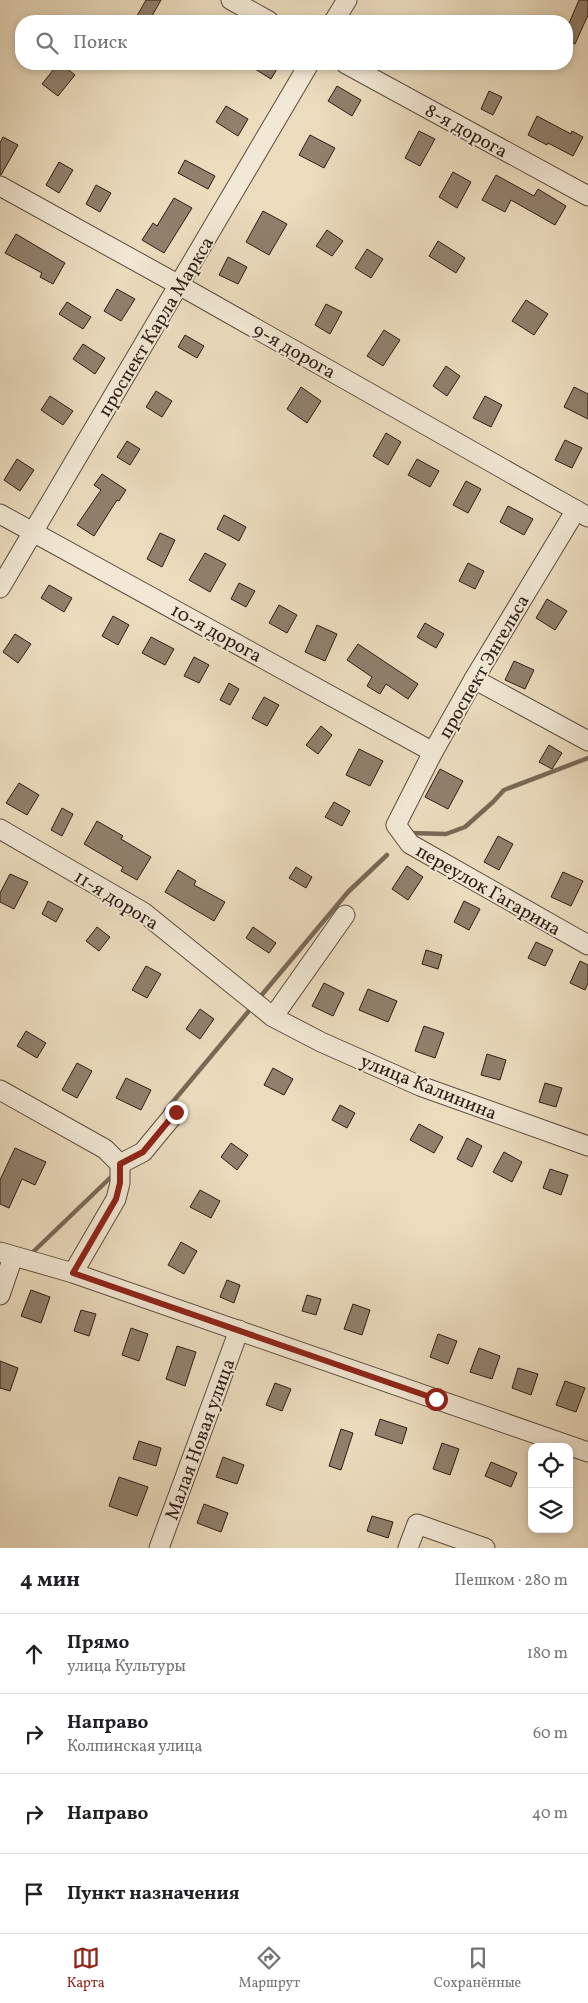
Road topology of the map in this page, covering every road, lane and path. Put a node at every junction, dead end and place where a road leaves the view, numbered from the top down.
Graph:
1 (231, 0) edge
2 (347, 0) edge
3 (258, 15) edge
4 (338, 15) edge
5 (305, 70) edge
6 (357, 70) edge
7 (0, 186) edge
8 (588, 196) edge
9 (180, 285) junction
10 (0, 514) edge
11 (582, 514) edge
12 (32, 532) junction
13 (0, 588) edge
14 (474, 679) junction
15 (588, 741) edge
16 (433, 752) junction
17 (396, 825) joint
18 (0, 829) edge
19 (345, 915) dead end
20 (588, 945) edge
21 (273, 1017) junction
22 (0, 1090) edge
23 (176, 1112) dead end
24 (588, 1146) edge
25 (120, 1164) junction
26 (7, 1255) edge
27 (73, 1273) junction
28 (0, 1295) edge
29 (239, 1330) junction
30 (588, 1452) edge
31 (160, 1548) edge
32 (408, 1548) edge
33 (485, 1548) edge

1 - 3 street
2 - 4 street
5 - 9 street, проспект Карла Маркса
6 - 8 street, 8-я дорога
7 - 9 street, 9-я дорога
9 - 11 street, 9-я дорога
9 - 12 street, проспект Карла Маркса
10 - 12 street, 10-я дорога
11 - 14 street, проспект Энгельса
12 - 13 street, проспект Карла Маркса
12 - 16 street, 10-я дорога
14 - 15 street
14 - 16 street, проспект Энгельса
16 - 17 street, проспект Энгельса
17 - 20 street, переулок Гагарина
18 - 21 street, 11-я дорога
19 - 21 street
21 - 24 street, улица Калинина
22 - 25 street
23 - 25 street
25 - 27 street
26 - 27 street
26 - 28 street
27 - 29 street
29 - 30 street
29 - 31 street, Малая Новая улица
32 - 33 street

